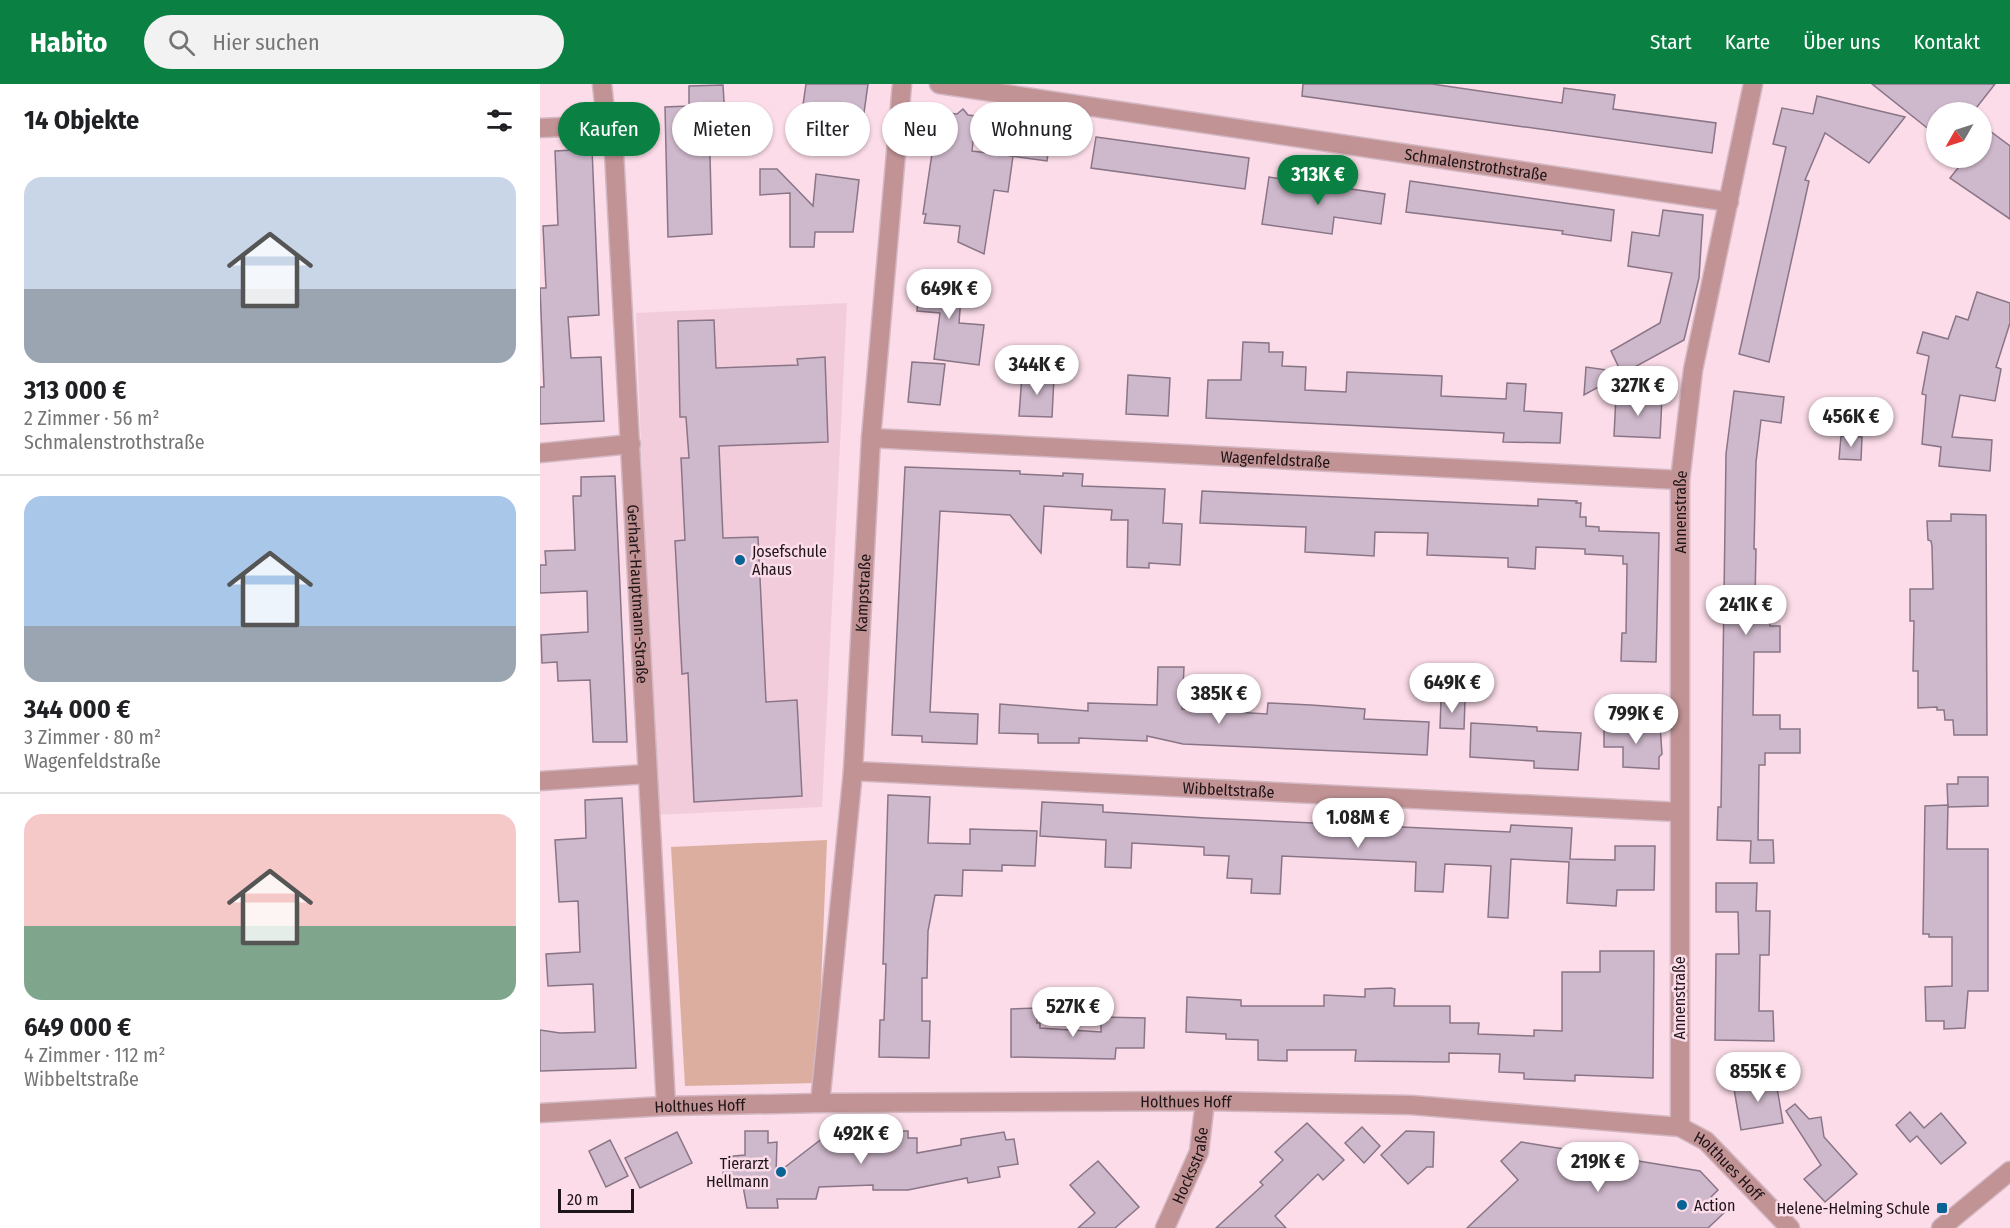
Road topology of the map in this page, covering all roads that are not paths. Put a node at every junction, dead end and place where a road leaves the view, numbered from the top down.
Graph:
1 (602, 84) edge
2 (902, 84) edge
3 (939, 84) edge
4 (1753, 84) edge
5 (604, 102) edge
6 (558, 127) edge
7 (540, 128) edge
8 (614, 156) edge
9 (1729, 202) junction
10 (871, 438) junction
11 (631, 444) junction
12 (540, 453) edge
13 (1680, 480) junction
14 (853, 771) junction
15 (647, 774) junction
16 (540, 781) edge
17 (1678, 812) junction
18 (1205, 1101) junction
19 (820, 1103) junction
20 (666, 1106) junction
21 (540, 1113) edge
22 (1680, 1127) junction
23 (2010, 1171) edge
24 (1165, 1228) edge
25 (1790, 1228) edge
26 (1941, 1228) edge

1 - 5 street, Gerhart-Hauptmann-Straße
2 - 10 street, Kampstraße
3 - 9 street, Schmalenstrothstraße
4 - 9 street, Annenstraße
6 - 7 street
8 - 11 street, Gerhart-Hauptmann-Straße
9 - 13 street, Annenstraße
10 - 13 street, Wagenfeldstraße
10 - 14 street, Kampstraße
11 - 12 street
11 - 15 street, Gerhart-Hauptmann-Straße
13 - 17 street, Annenstraße
14 - 17 street, Wibbeltstraße
14 - 19 street, Kampstraße
15 - 16 street
15 - 20 street, Gerhart-Hauptmann-Straße
17 - 22 street, Annenstraße
18 - 19 street, Holthues Hoff
18 - 22 street, Holthues Hoff
18 - 24 street, Hocksstraße
19 - 20 street, Holthues Hoff
20 - 21 street, Holthues Hoff
22 - 25 street, Holthues Hoff
23 - 26 street

